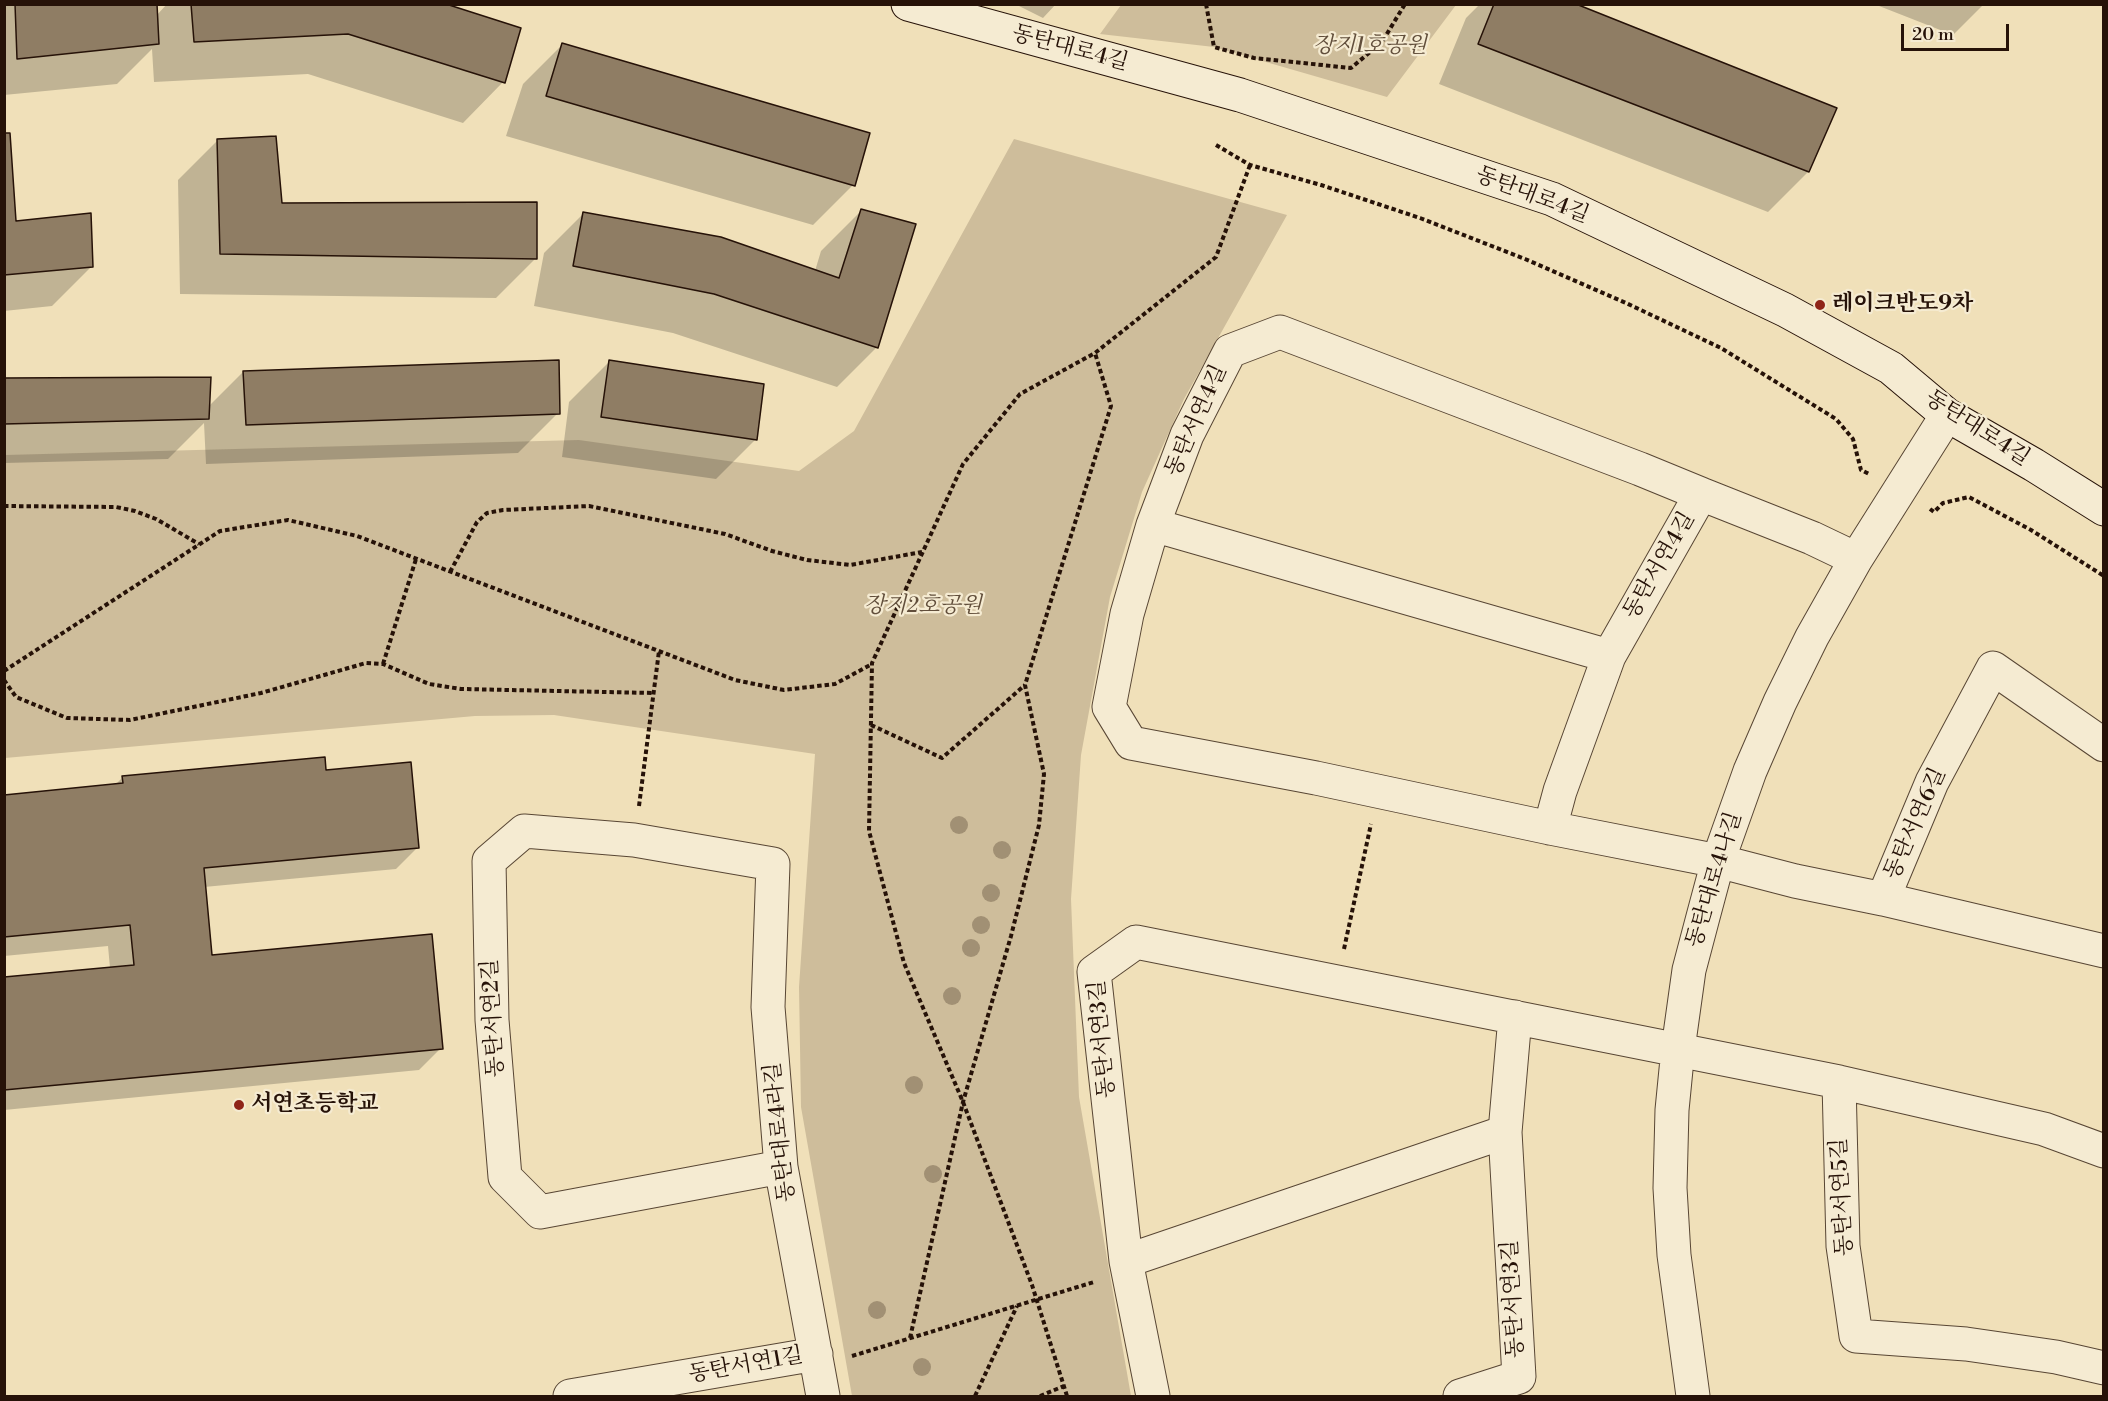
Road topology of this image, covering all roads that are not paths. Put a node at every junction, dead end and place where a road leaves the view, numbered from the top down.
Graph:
1 (908, 4) edge
2 (1947, 414) junction
3 (1701, 494) junction
4 (2103, 509) edge
5 (1154, 525) junction
6 (1856, 559) junction
7 (1609, 656) junction
8 (2103, 745) edge
9 (1550, 828) junction
10 (1718, 861) junction
11 (773, 864) joint
12 (1883, 898) junction
13 (2103, 951) edge
14 (1515, 1017) junction
15 (1678, 1049) junction
16 (1839, 1082) junction
17 (1506, 1132) junction
18 (2103, 1151) edge
19 (782, 1167) junction
20 (1126, 1261) junction
21 (816, 1354) junction
22 (2103, 1368) edge
23 (570, 1396) edge
24 (823, 1396) edge
25 (1153, 1396) edge
26 (1460, 1396) edge
27 (1693, 1396) edge

1 - 2 street, 동탄대로4길
2 - 4 street, 동탄대로4길
2 - 6 street, 동탄대로4나길
3 - 5 street, 동탄서연4길
3 - 6 street
3 - 7 street, 동탄서연4길
5 - 7 street
5 - 9 street, 동탄서연4길
6 - 10 street, 동탄대로4나길
7 - 9 street, 동탄서연4길
8 - 12 street, 동탄서연6길
9 - 10 street, 동탄서연4길
10 - 12 street, 동탄서연4길
10 - 15 street, 동탄대로4나길
11 - 19 street, 동탄대로4라길
11 - 19 street, 동탄서연2길
12 - 13 street, 동탄서연6길
14 - 15 street, 동탄서연3길
14 - 17 street, 동탄서연3길
14 - 20 street, 동탄서연3길
15 - 16 street, 동탄서연3길
15 - 27 street, 동탄대로4나길
16 - 18 street
16 - 22 street, 동탄서연5길
17 - 20 street
17 - 26 street, 동탄서연3길
19 - 21 street, 동탄대로4라길
20 - 25 street, 동탄서연3길
21 - 23 street, 동탄서연1길
21 - 24 street, 동탄대로4라길

